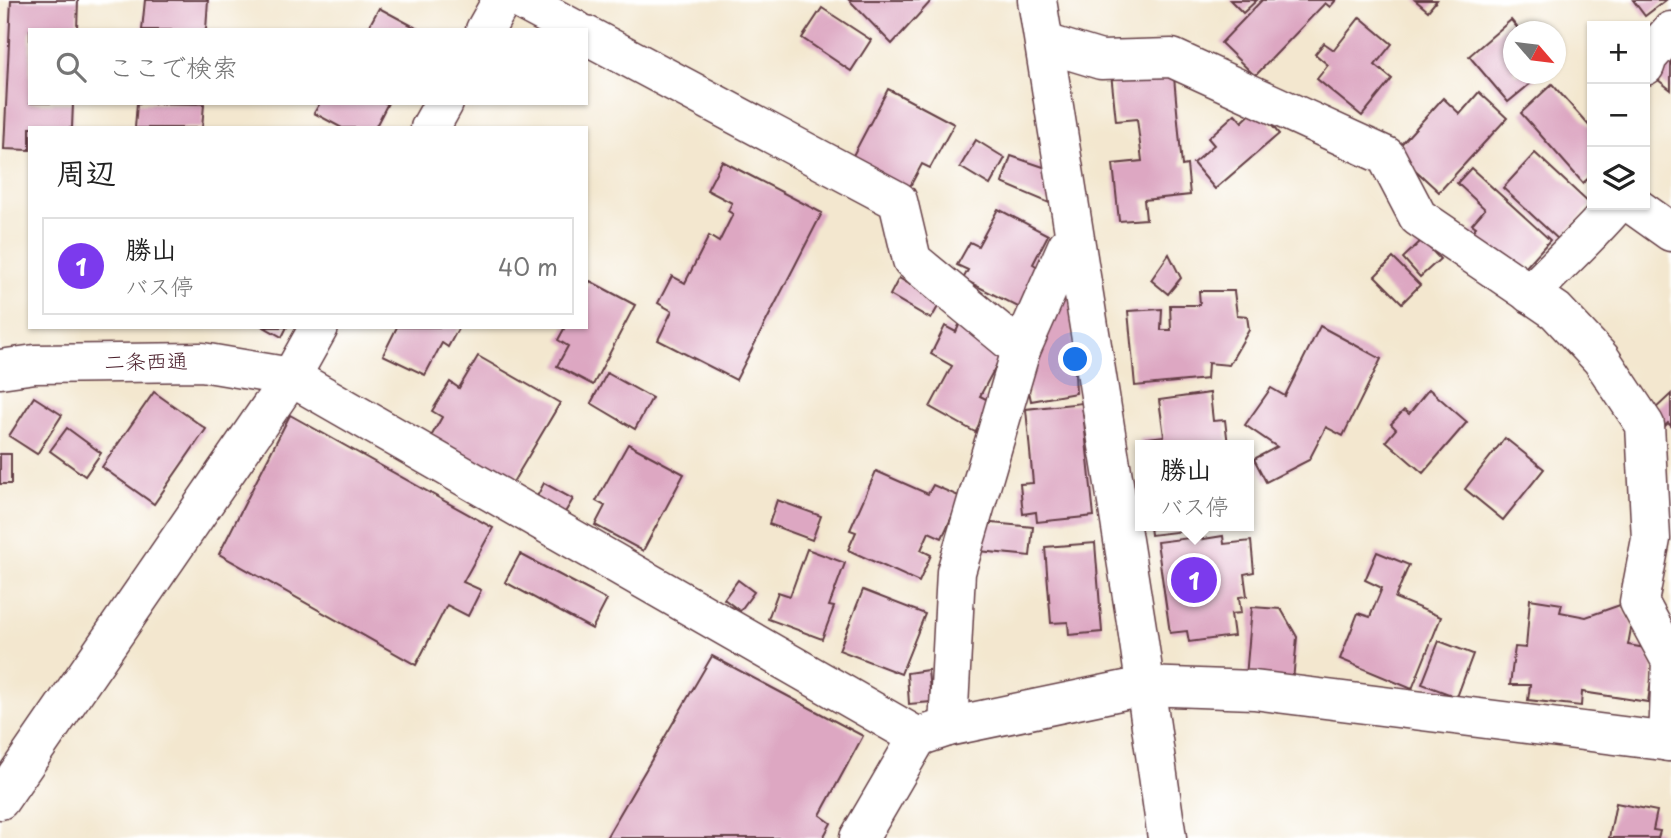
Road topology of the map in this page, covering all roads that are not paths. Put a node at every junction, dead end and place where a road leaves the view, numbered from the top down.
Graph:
1 (502, 0) edge
2 (520, 0) edge
3 (1037, 0) edge
4 (486, 28) edge
5 (572, 28) edge
6 (1671, 31) edge
7 (588, 36) edge
8 (1045, 43) junction
9 (1650, 55) edge
10 (443, 105) edge
11 (431, 126) edge
12 (1612, 210) edge
13 (1640, 210) edge
14 (1671, 232) edge
15 (1075, 242) junction
16 (1530, 294) junction
17 (318, 329) edge
18 (1020, 350) junction
19 (0, 369) edge
20 (291, 377) junction
21 (1671, 661) edge
22 (1144, 686) junction
23 (933, 732) junction
24 (1669, 750) edge
25 (0, 800) edge
26 (859, 838) edge
27 (1167, 838) edge

1 - 4 street
2 - 5 street
3 - 8 street
6 - 9 street
7 - 18 street
8 - 15 street
8 - 16 street
10 - 11 street
12 - 16 street
13 - 14 street
15 - 18 street
15 - 22 street
16 - 21 street
17 - 20 street
18 - 23 street
19 - 20 street, 二条西通
20 - 23 street
20 - 25 street
21 - 24 street
22 - 23 street
22 - 24 street
22 - 27 street
23 - 26 street

